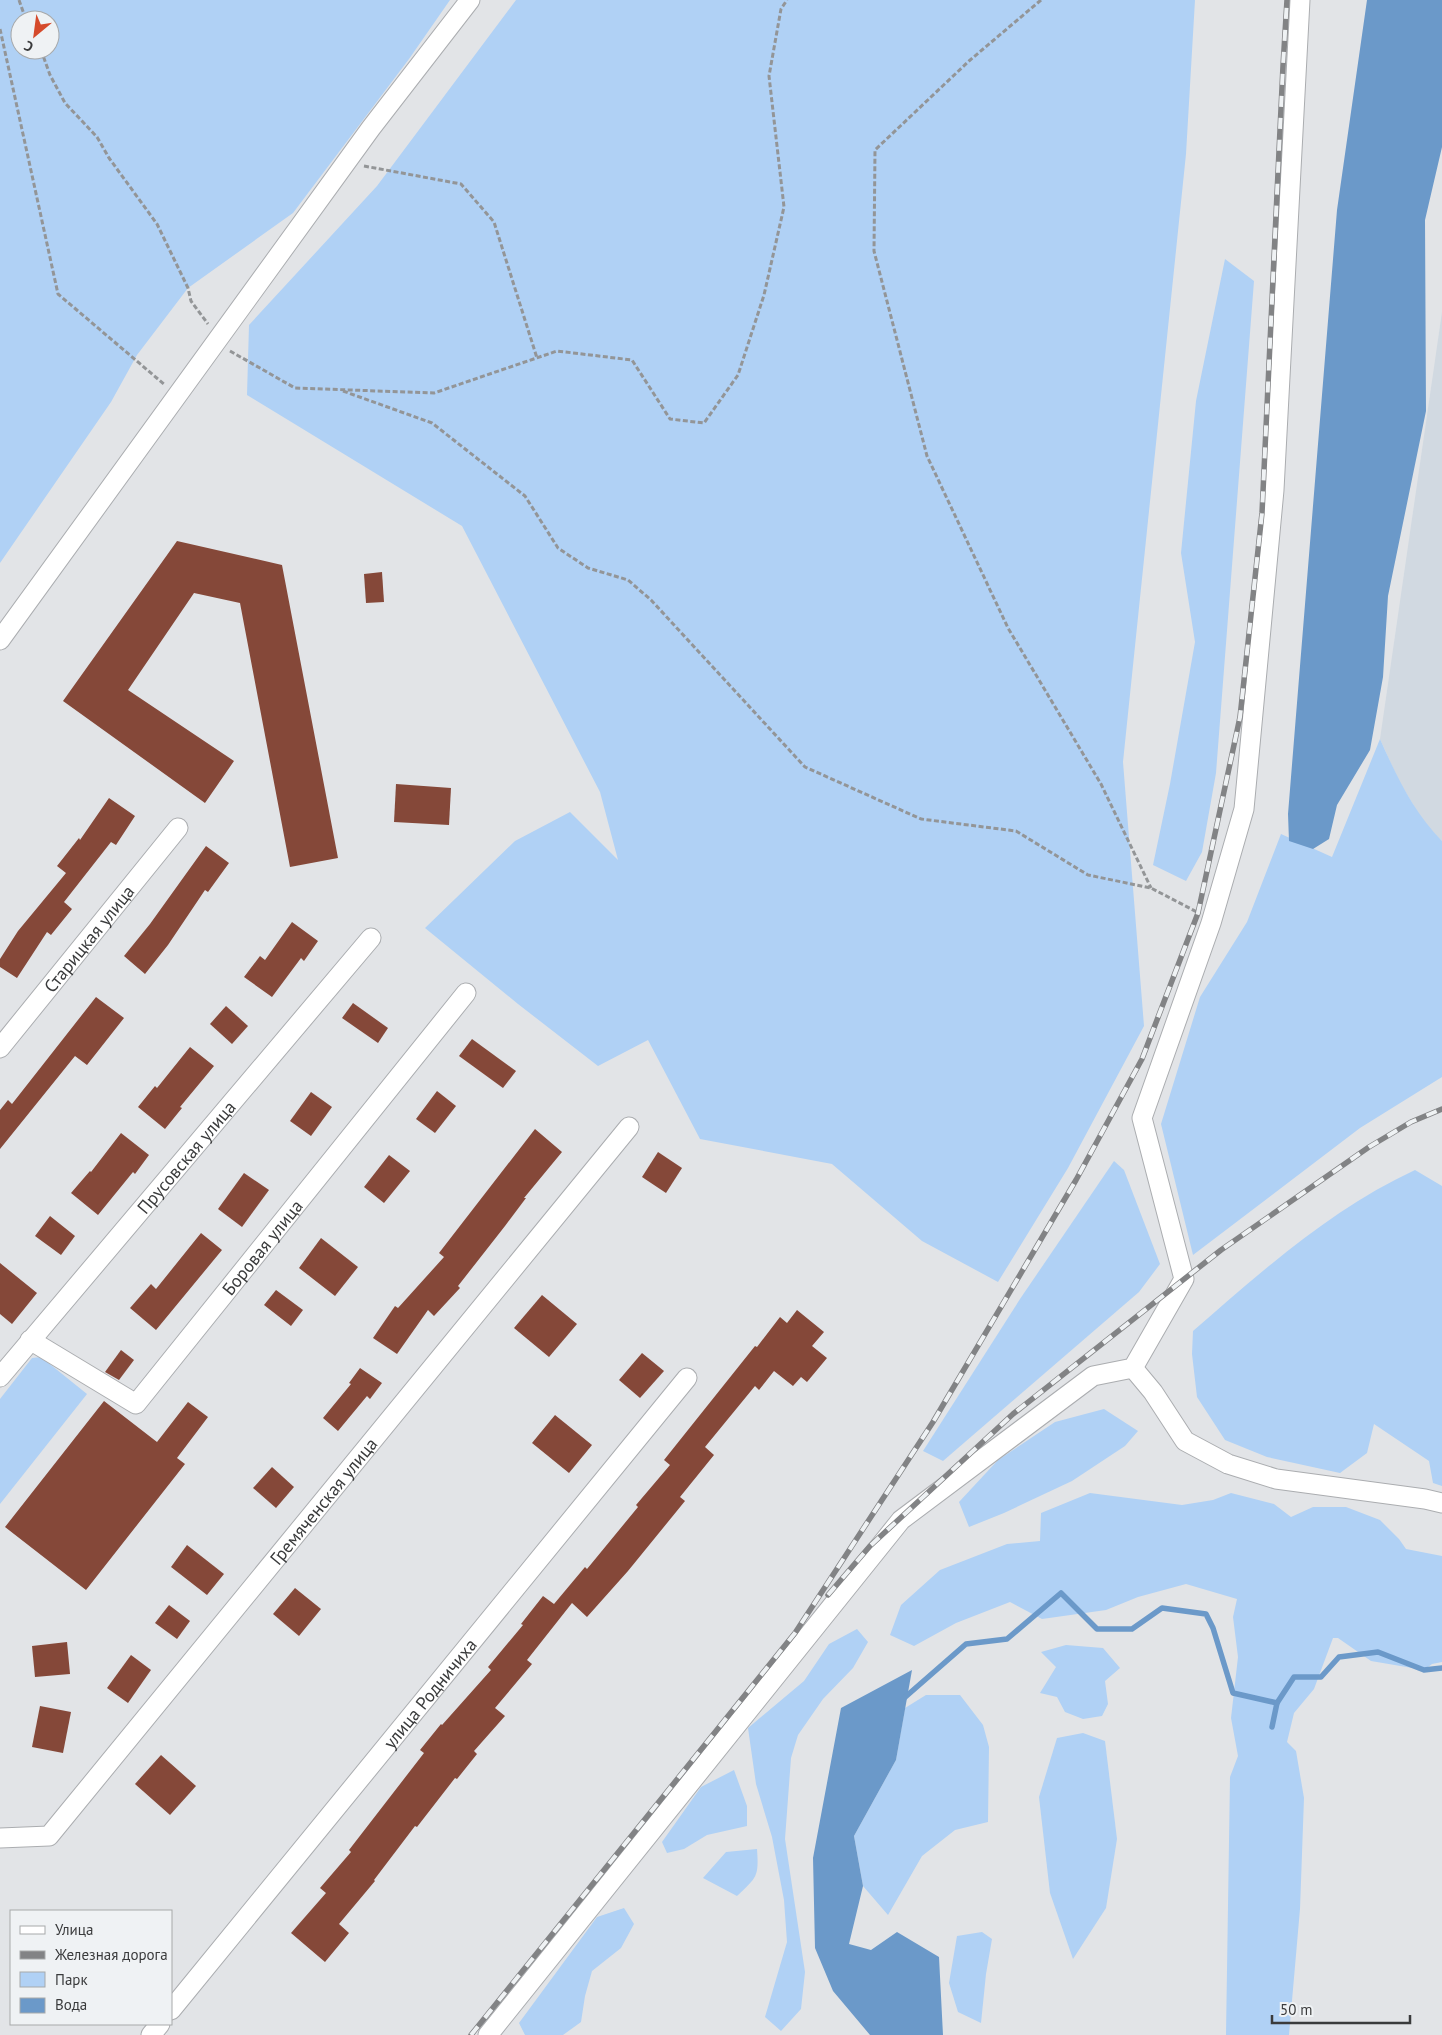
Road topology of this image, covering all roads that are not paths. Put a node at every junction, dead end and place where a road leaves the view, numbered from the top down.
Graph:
1 (470, 0) edge
2 (1300, 0) edge
3 (0, 640) edge
4 (178, 828) dead end
5 (371, 938) dead end
6 (466, 993) dead end
7 (0, 1048) edge
8 (629, 1127) dead end
9 (30, 1340) junction
10 (1133, 1368) junction
11 (0, 1378) edge
12 (687, 1378) dead end
13 (1442, 1503) edge
14 (0, 1838) edge
15 (172, 2009) edge
16 (159, 2025) edge
17 (151, 2035) edge
18 (488, 2035) edge

1 - 3 street
2 - 10 street
4 - 7 street, Старицкая улица
5 - 9 street, Прусовская улица
6 - 9 street, Боровая улица
8 - 14 street, Гремяченская улица
9 - 11 street, Прусовская улица
10 - 13 street
10 - 18 street
12 - 15 street, улица Родничиха
16 - 17 street

